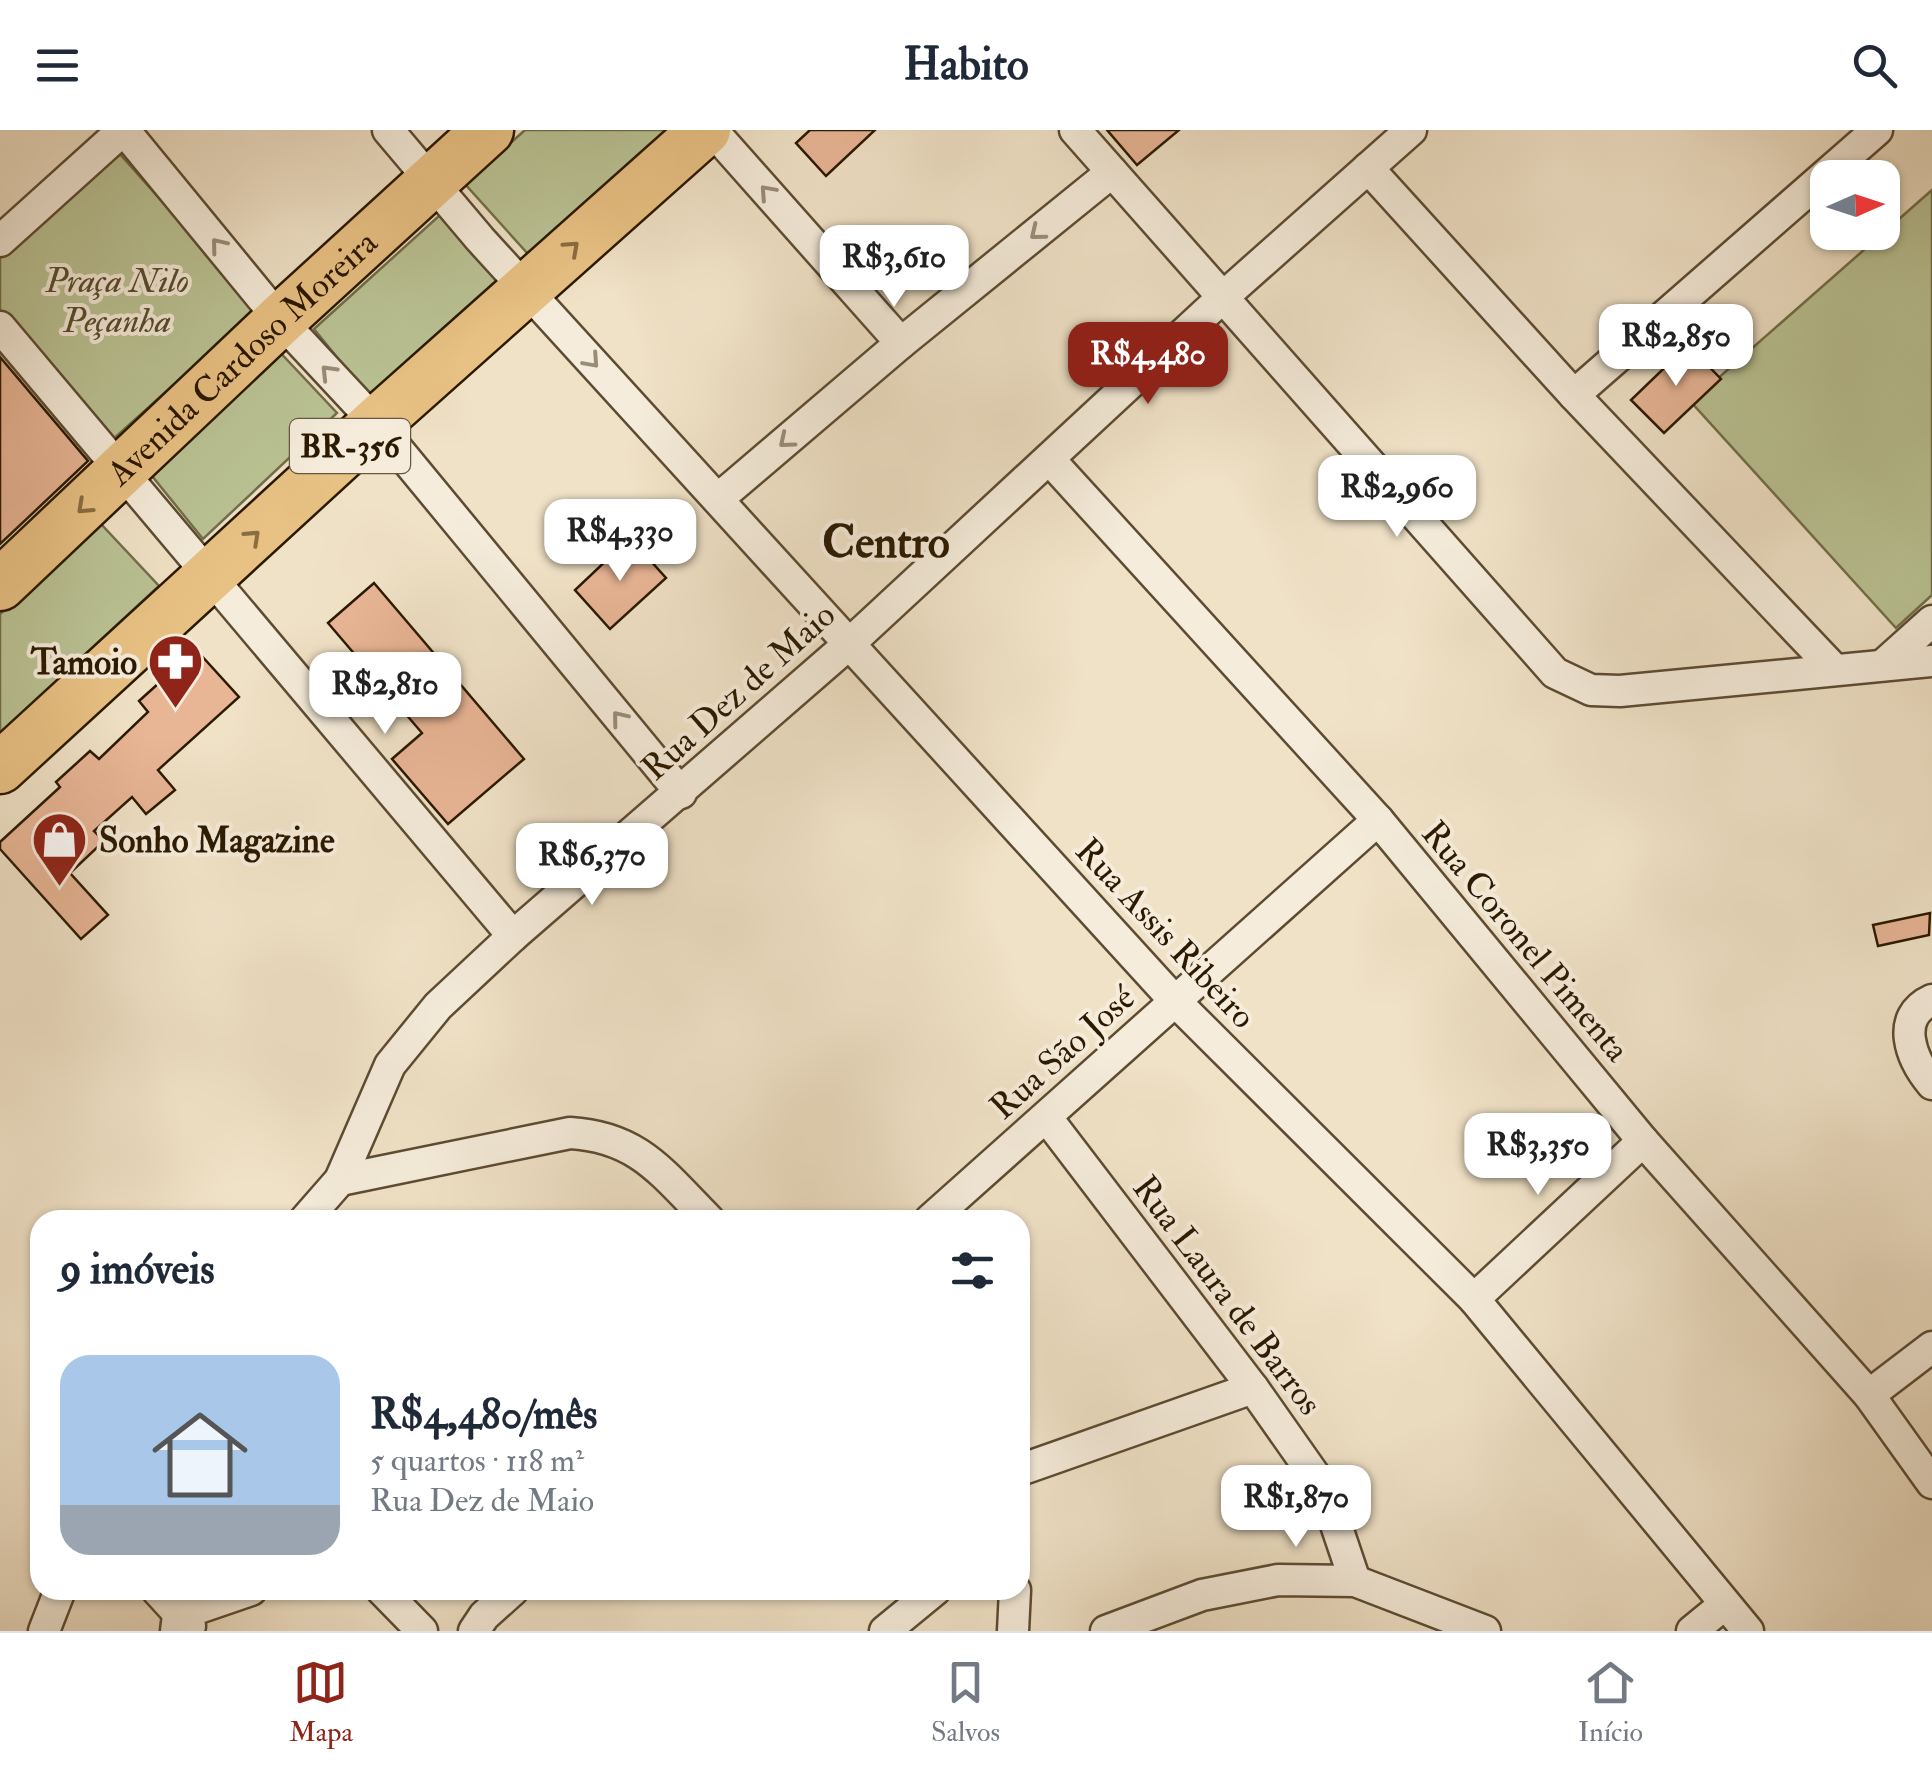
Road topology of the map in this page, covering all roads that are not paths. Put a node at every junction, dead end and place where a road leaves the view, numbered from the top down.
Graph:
1 (123, 130) edge
2 (388, 130) edge
3 (488, 130) edge
4 (709, 130) edge
5 (1075, 130) edge
6 (1410, 130) edge
7 (1878, 130) edge
8 (1368, 168) junction
9 (1112, 172) junction
10 (431, 182) junction
11 (0, 242) edge
12 (526, 289) junction
13 (1222, 298) junction
14 (280, 320) junction
15 (0, 327) edge
16 (901, 343) junction
17 (1574, 394) junction
18 (376, 422) junction
19 (1049, 458) junction
20 (122, 472) junction
21 (718, 498) junction
22 (212, 576) junction
23 (0, 585) edge
24 (1932, 621) edge
25 (849, 644) junction
26 (1932, 661) edge
27 (1884, 665) junction
28 (1834, 669) junction
29 (0, 768) edge
30 (681, 793) junction
31 (1378, 820) junction
32 (513, 936) junction
33 (1174, 1000) junction
34 (1932, 1000) edge
35 (1924, 1075) edge
36 (1048, 1118) junction
37 (1643, 1141) junction
38 (340, 1180) junction
39 (314, 1210) edge
40 (699, 1210) edge
41 (942, 1210) edge
42 (1474, 1300) junction
43 (1932, 1347) edge
44 (1252, 1388) junction
45 (1869, 1395) junction
46 (1030, 1466) edge
47 (1932, 1483) edge
48 (1355, 1581) junction
49 (56, 1600) edge
50 (164, 1600) edge
51 (232, 1600) edge
52 (392, 1600) edge
53 (505, 1600) edge
54 (922, 1600) edge
55 (1014, 1600) edge
56 (1726, 1604) junction
57 (183, 1626) edge
58 (485, 1626) edge
59 (44, 1631) edge
60 (422, 1631) edge
61 (885, 1631) edge
62 (1014, 1631) edge
63 (1106, 1631) edge
64 (1485, 1631) edge
65 (1692, 1631) edge
66 (1748, 1631) edge

1 - 11 street
14 -> 1 street, BR-356
2 - 10 street, Rua Assis Ribeiro
3 - 10 highway, Avenida Cardoso Moreira
12 -> 4 highway, BR-356
16 -> 4 street
5 - 9 street
6 - 8 street, Rua Dez de Maio
7 - 17 street
8 - 13 street, Rua Dez de Maio
8 - 17 street
9 - 13 street
9 -> 16 street
10 - 12 street, Rua Assis Ribeiro
10 - 14 highway, Avenida Cardoso Moreira
12 - 18 highway, BR-356
12 -> 21 street, Rua Assis Ribeiro
13 - 19 street, Rua Dez de Maio
13 - 28 street
18 -> 14 street, BR-356
14 - 20 highway, Avenida Cardoso Moreira
15 - 20 street
16 -> 21 street
17 - 28 street
22 -> 18 highway, BR-356
30 -> 18 street, BR-356
19 - 25 street, Rua Dez de Maio
19 - 31 street, Rua Coronel Pimenta
20 - 22 street
20 -> 23 highway, Avenida Cardoso Moreira
21 - 25 street, Rua Assis Ribeiro
22 - 29 highway, BR-356
22 - 32 street
24 - 27 street
25 - 30 street, Rua Dez de Maio
25 - 33 street, Rua Assis Ribeiro
26 - 27 street
27 - 28 street
30 - 32 street, Rua Dez de Maio
31 - 33 street, Rua São José
31 - 37 street, Rua Coronel Pimenta
32 - 38 street, Rua Dez de Maio
33 - 36 street, Rua São José
33 - 42 street, Rua Assis Ribeiro
34 - 35 street
36 - 41 street, Rua São José
36 - 44 street, Rua Laura de Barros
37 - 42 street
37 - 45 street, Rua Coronel Pimenta
38 - 39 street, Rua Dez de Maio
38 - 40 street
42 - 56 street, Rua Assis Ribeiro
43 - 45 street
44 - 46 street
44 - 48 street, Rua Laura de Barros
45 - 47 street, Rua Coronel Pimenta
48 - 63 street
48 - 64 street
49 - 59 street
50 - 57 street
51 - 57 street
52 - 60 street
53 - 58 street
54 - 61 street
55 - 62 street
56 - 65 street
56 - 66 street, Rua Assis Ribeiro

